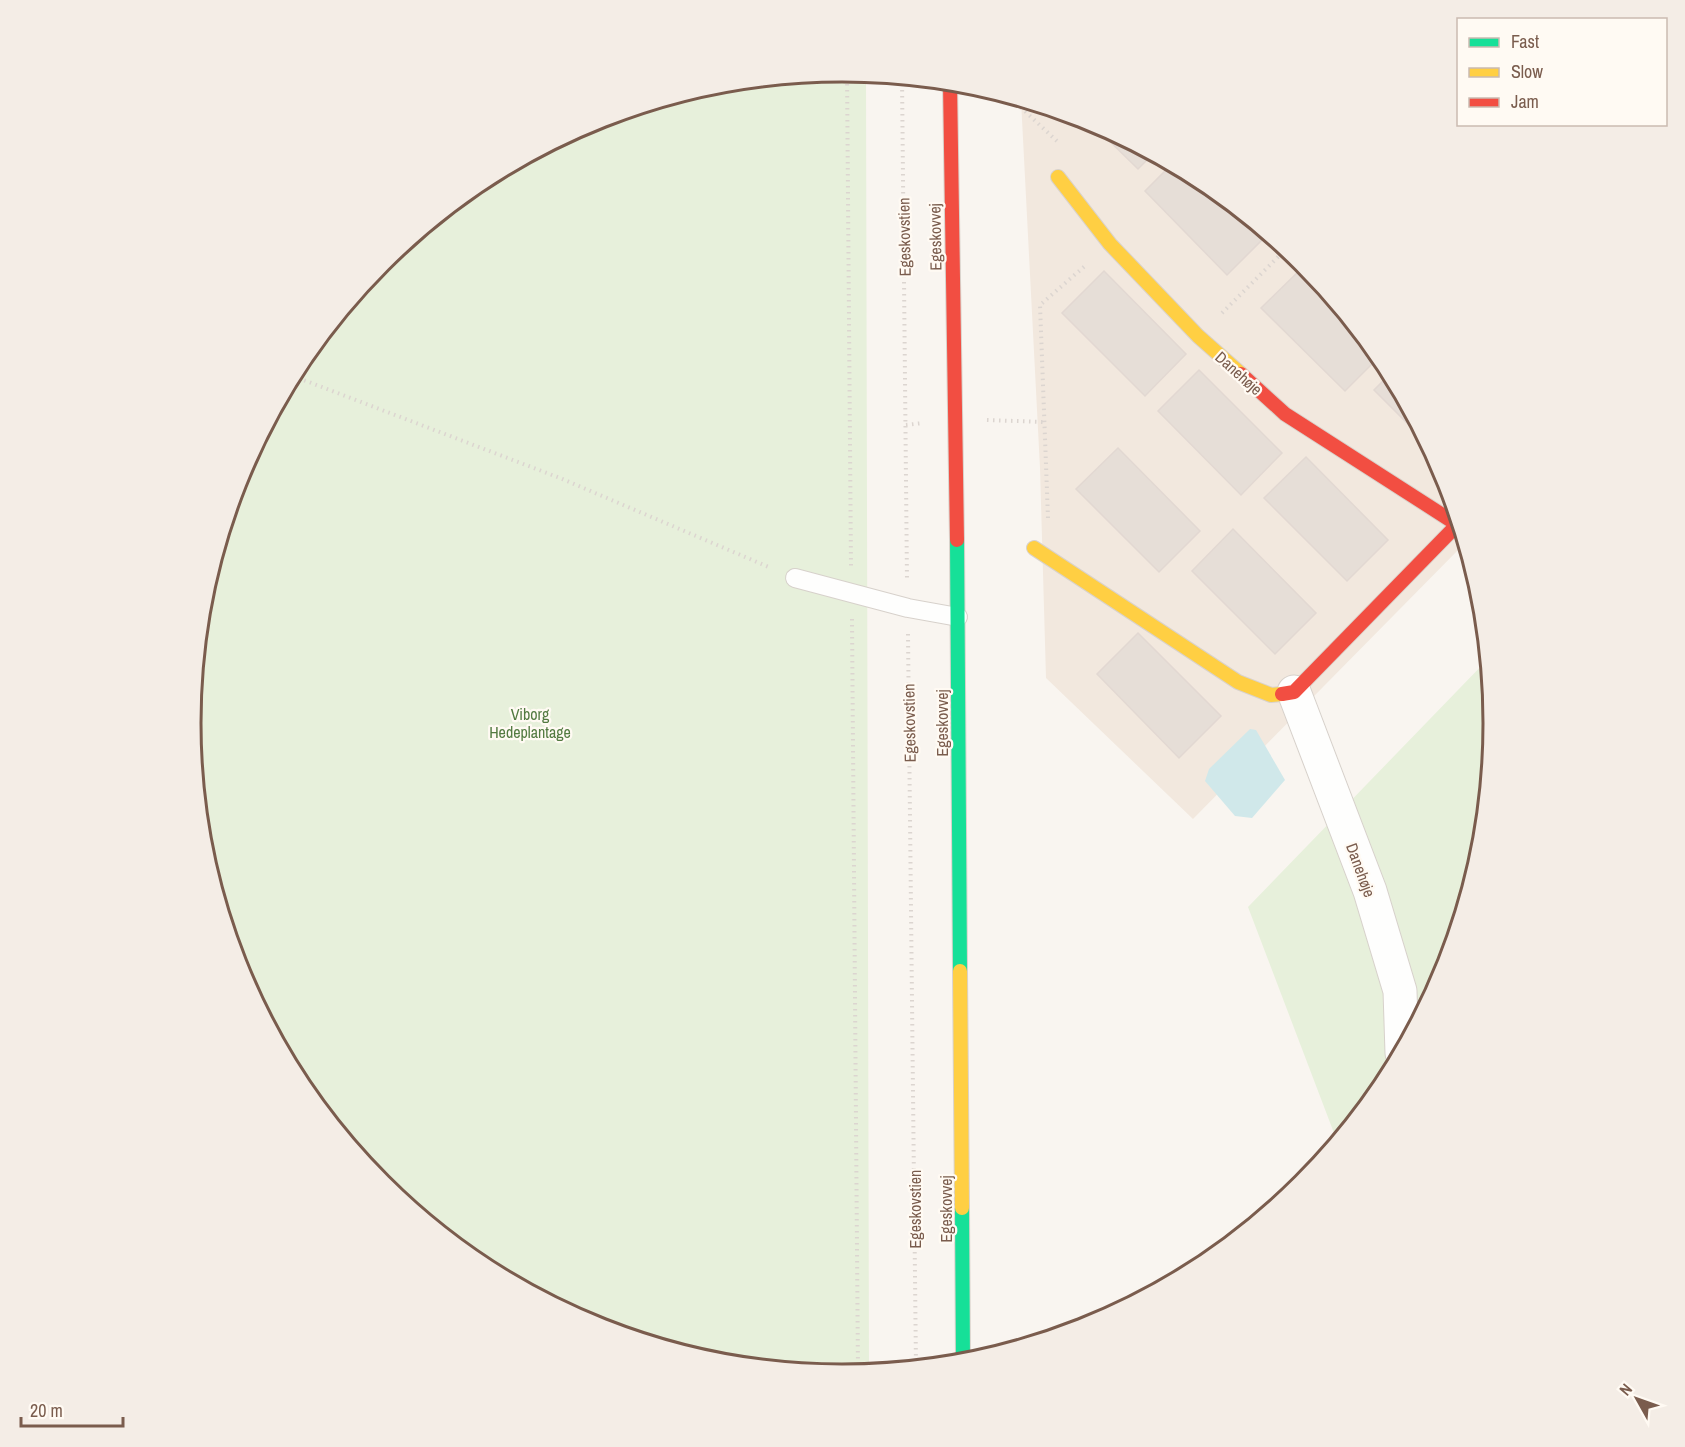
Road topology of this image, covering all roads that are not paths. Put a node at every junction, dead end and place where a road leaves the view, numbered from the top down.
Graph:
1 (950, 92) edge
2 (1058, 177) road end
3 (1449, 518) edge
4 (1453, 530) edge
5 (1034, 548) dead end
6 (795, 578) road end
7 (957, 617) junction
8 (1294, 692) junction
9 (1401, 1037) edge
10 (963, 1353) edge

1 - 7 street, Egeskovvej
2 - 3 street, Danehøje
4 - 8 street, Danehøje
5 - 8 street
6 - 7 lane
7 - 10 street, Egeskovvej
8 - 9 street, Danehøje

